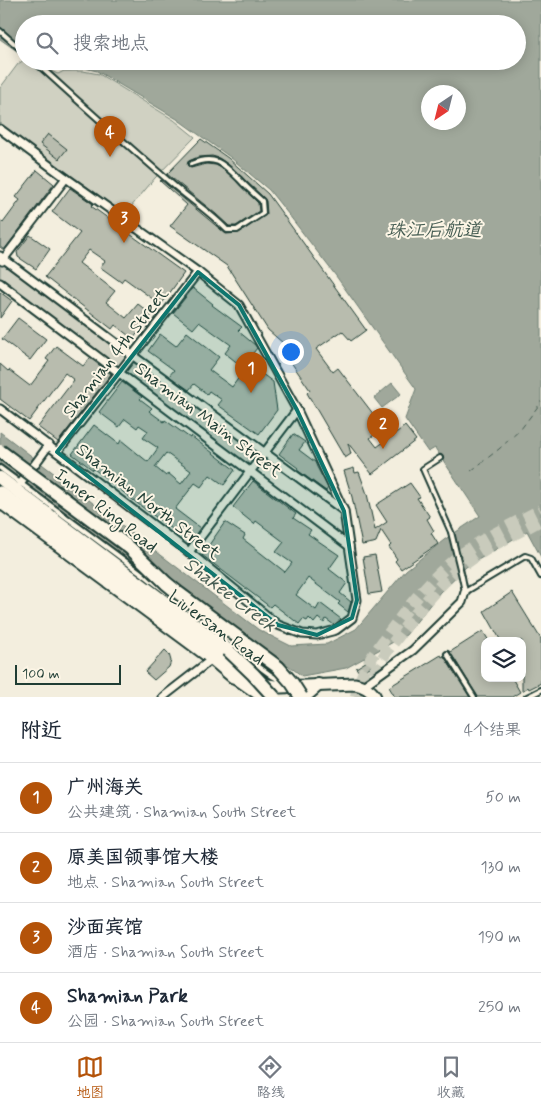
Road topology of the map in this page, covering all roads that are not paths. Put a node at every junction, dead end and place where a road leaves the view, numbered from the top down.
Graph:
1 (0, 31) edge
2 (15, 44) edge
3 (44, 70) edge
4 (0, 129) edge
5 (190, 164) dead end
6 (66, 178) junction
7 (1, 259) edge
8 (198, 272) junction
9 (0, 284) edge
10 (132, 356) junction
11 (119, 372) junction
12 (0, 409) edge
13 (297, 410) junction
14 (49, 445) junction
15 (0, 451) edge
16 (58, 452) junction
17 (265, 453) junction
18 (440, 458) dead end
19 (0, 468) edge
20 (251, 472) junction
21 (0, 478) edge
22 (22, 483) junction
23 (0, 492) edge
24 (0, 502) edge
25 (344, 511) junction
26 (349, 546) junction
27 (189, 552) junction
28 (541, 576) edge
29 (465, 592) junction
30 (447, 654) dead end
31 (212, 659) junction
32 (227, 671) junction
33 (286, 674) junction
34 (318, 685) junction
35 (363, 686) junction
36 (541, 690) edge
37 (293, 692) edge
38 (163, 697) edge
39 (254, 697) edge
40 (264, 697) edge
41 (274, 697) edge
42 (302, 697) edge
43 (375, 697) edge
44 (474, 697) edge
45 (527, 697) edge

1 - 2 lane
3 - 5 lane
4 - 6 street
6 - 7 street
6 - 8 street
7 - 10 street, Shamian Main Street
8 - 10 street, Shamian 4th Street
8 - 13 street
9 - 11 street, Shamian Main Street
10 - 11 street, Shamian 4th Street
10 - 17 street, Shamian Main Street
11 - 16 street, Shamian 4th Street
11 - 20 street, Shamian Main Street
12 - 14 street, Shamian North Street
13 - 17 street
13 - 25 street
14 - 16 street, Shamian North Street
14 - 22 street
15 - 33 highway, Inner Ring Road, bridge
16 - 27 street, Shamian North Street
17 - 20 street
17 - 25 street, Shamian Main Street
18 - 29 lane, bridge
19 - 22 lane, Liu'ersan Road
20 - 26 street, Shamian Main Street
20 - 27 street
21 - 41 highway, Inner Ring Road, bridge
22 - 37 lane, Liu'ersan Road
23 - 37 main road, Liu'ersan Road
24 - 31 main road, Liu'ersan Road
25 - 26 street
26 - 27 street, Shamian North Street
28 - 29 lane
29 - 35 street
30 - 44 lane
31 - 32 main road, Liu'ersan Road
31 - 38 street
32 - 39 main road, Liu'ersan Road
32 - 40 highway
33 - 37 highway, bridge
33 - 42 highway, Inner Ring Road, bridge
34 - 35 main road
34 - 37 main road
34 - 42 highway
35 - 43 main road
36 - 45 lane

